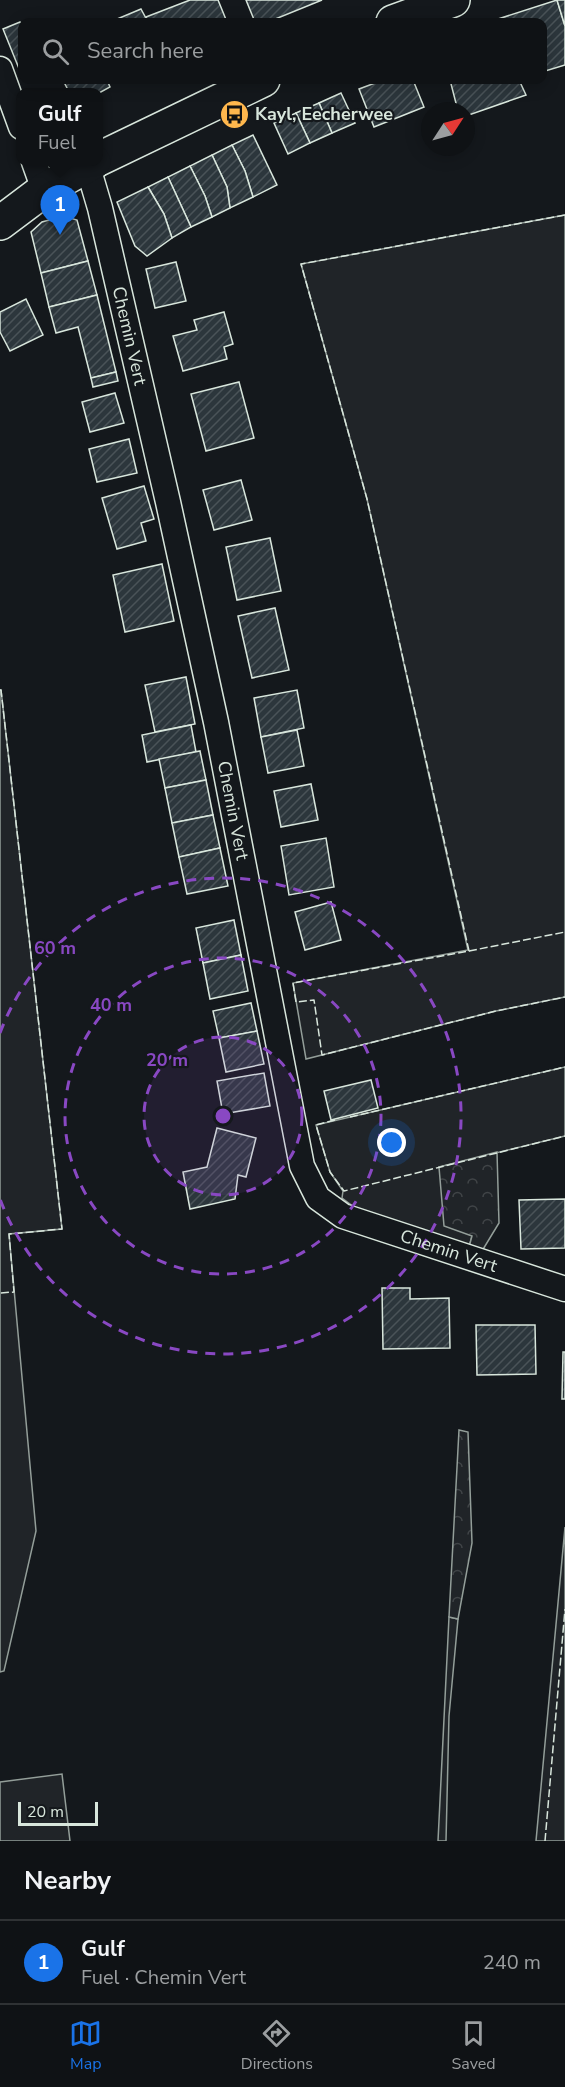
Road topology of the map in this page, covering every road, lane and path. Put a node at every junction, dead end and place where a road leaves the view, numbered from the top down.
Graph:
1 (453, 0) edge
2 (404, 18) edge
3 (0, 69) edge
4 (255, 84) edge
5 (16, 113) edge
6 (103, 157) edge
7 (78, 166) edge
8 (94, 166) edge
9 (39, 176) edge
10 (0, 223) edge
11 (565, 1289) edge

1 - 2 main road
3 - 5 street
4 - 6 main road
7 - 9 main road
8 - 11 street, Chemin Vert
9 - 10 main road

